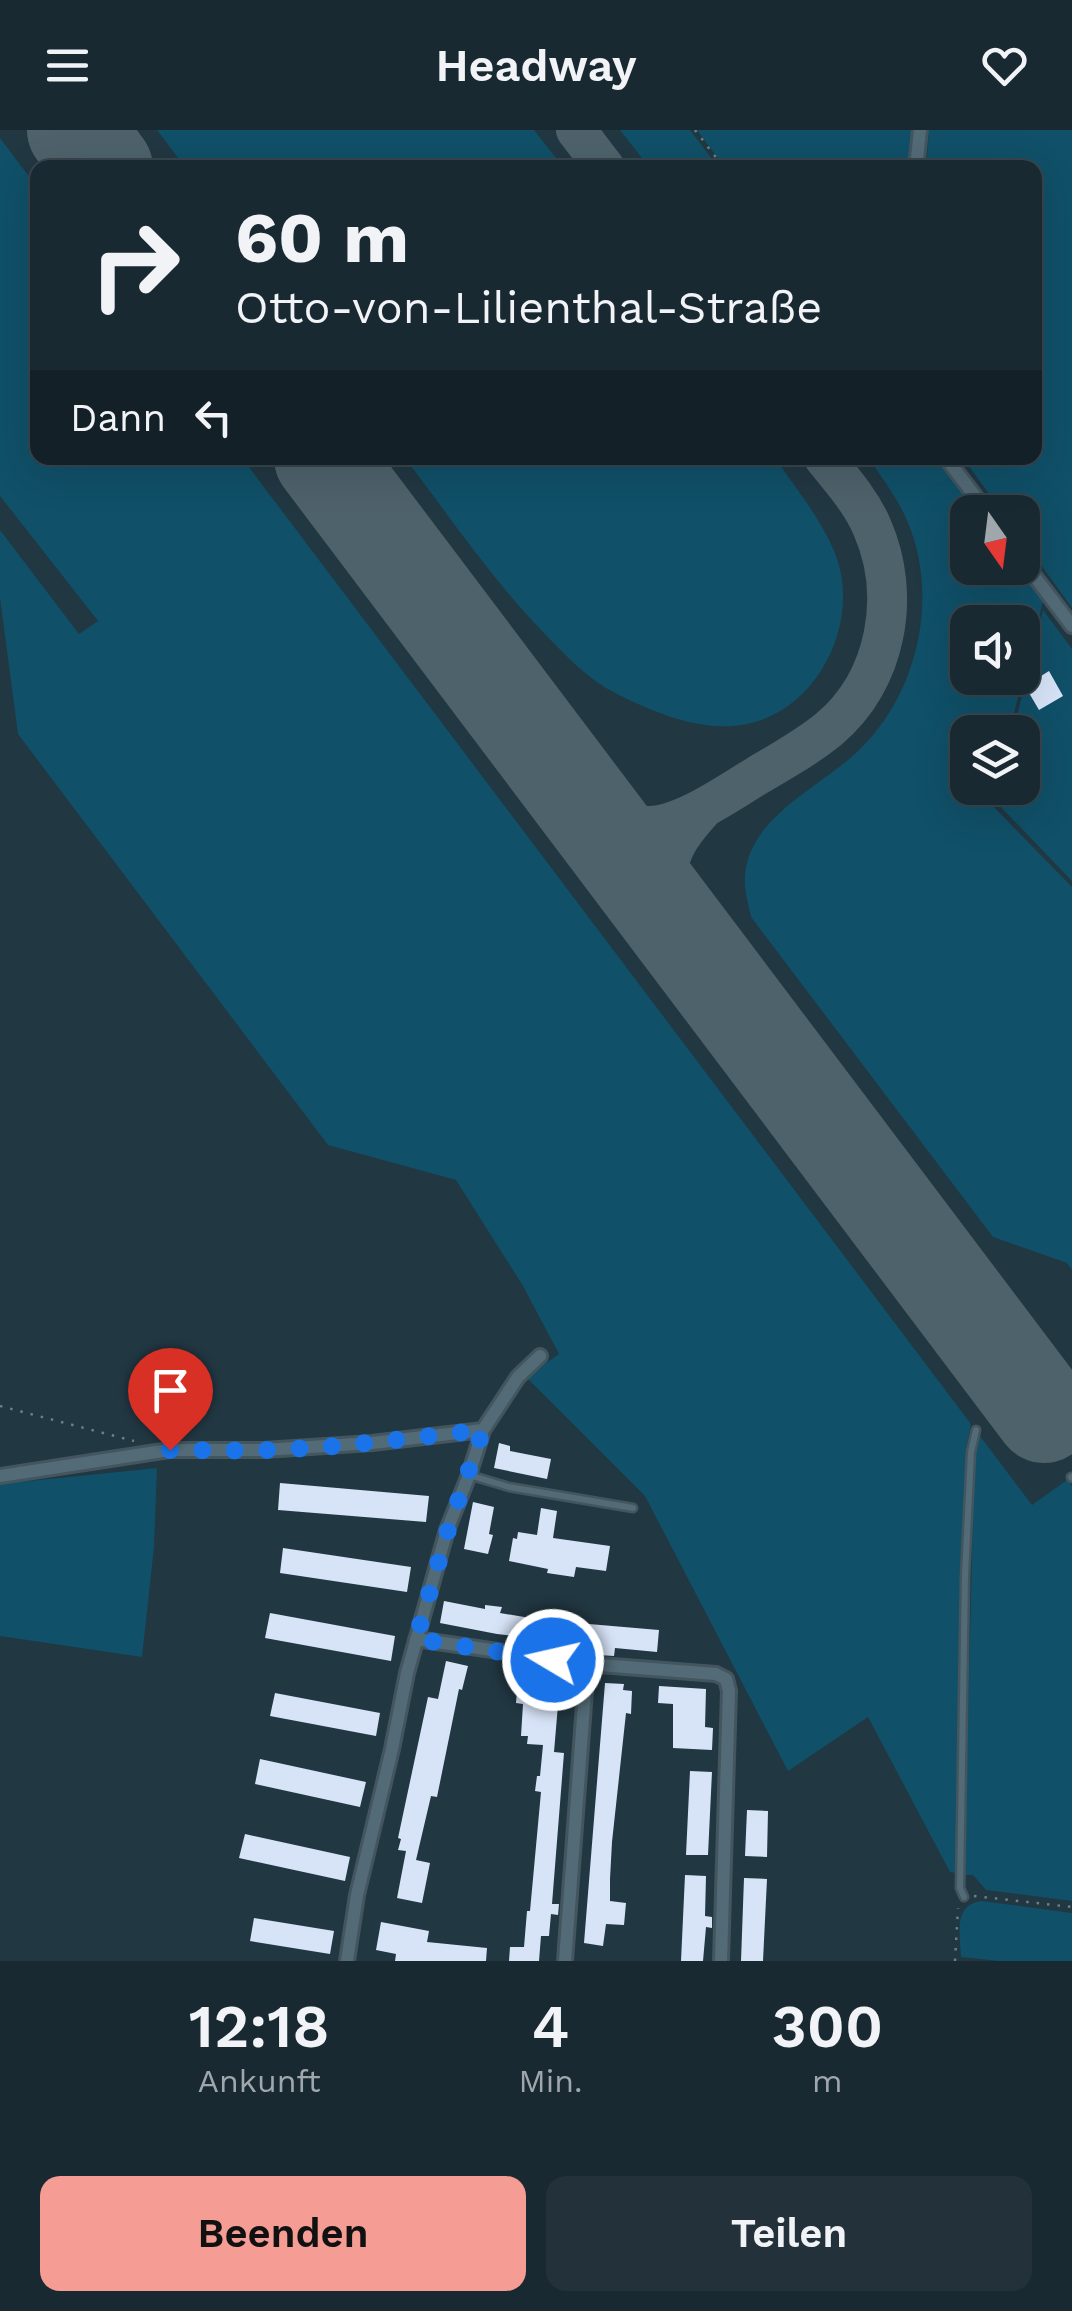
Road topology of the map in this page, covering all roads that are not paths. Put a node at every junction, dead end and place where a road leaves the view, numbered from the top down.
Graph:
1 (920, 130) edge
2 (917, 160) edge
3 (951, 465) edge
4 (974, 495) edge
5 (1040, 584) edge
6 (1072, 626) edge
7 (540, 1356) dead end
8 (483, 1430) junction
9 (976, 1430) dead end
10 (469, 1475) junction
11 (0, 1476) edge
12 (633, 1508) dead end
13 (416, 1639) junction
14 (587, 1664) junction
15 (964, 1897) road end
16 (347, 1961) edge
17 (565, 1961) edge
18 (720, 1961) edge

1 - 2 street
3 - 4 street
5 - 6 street
7 - 8 street
8 - 10 street
8 - 11 street
9 - 15 lane
10 - 12 lane
10 - 13 street
13 - 14 street
13 - 16 street
14 - 17 street
14 - 18 street

